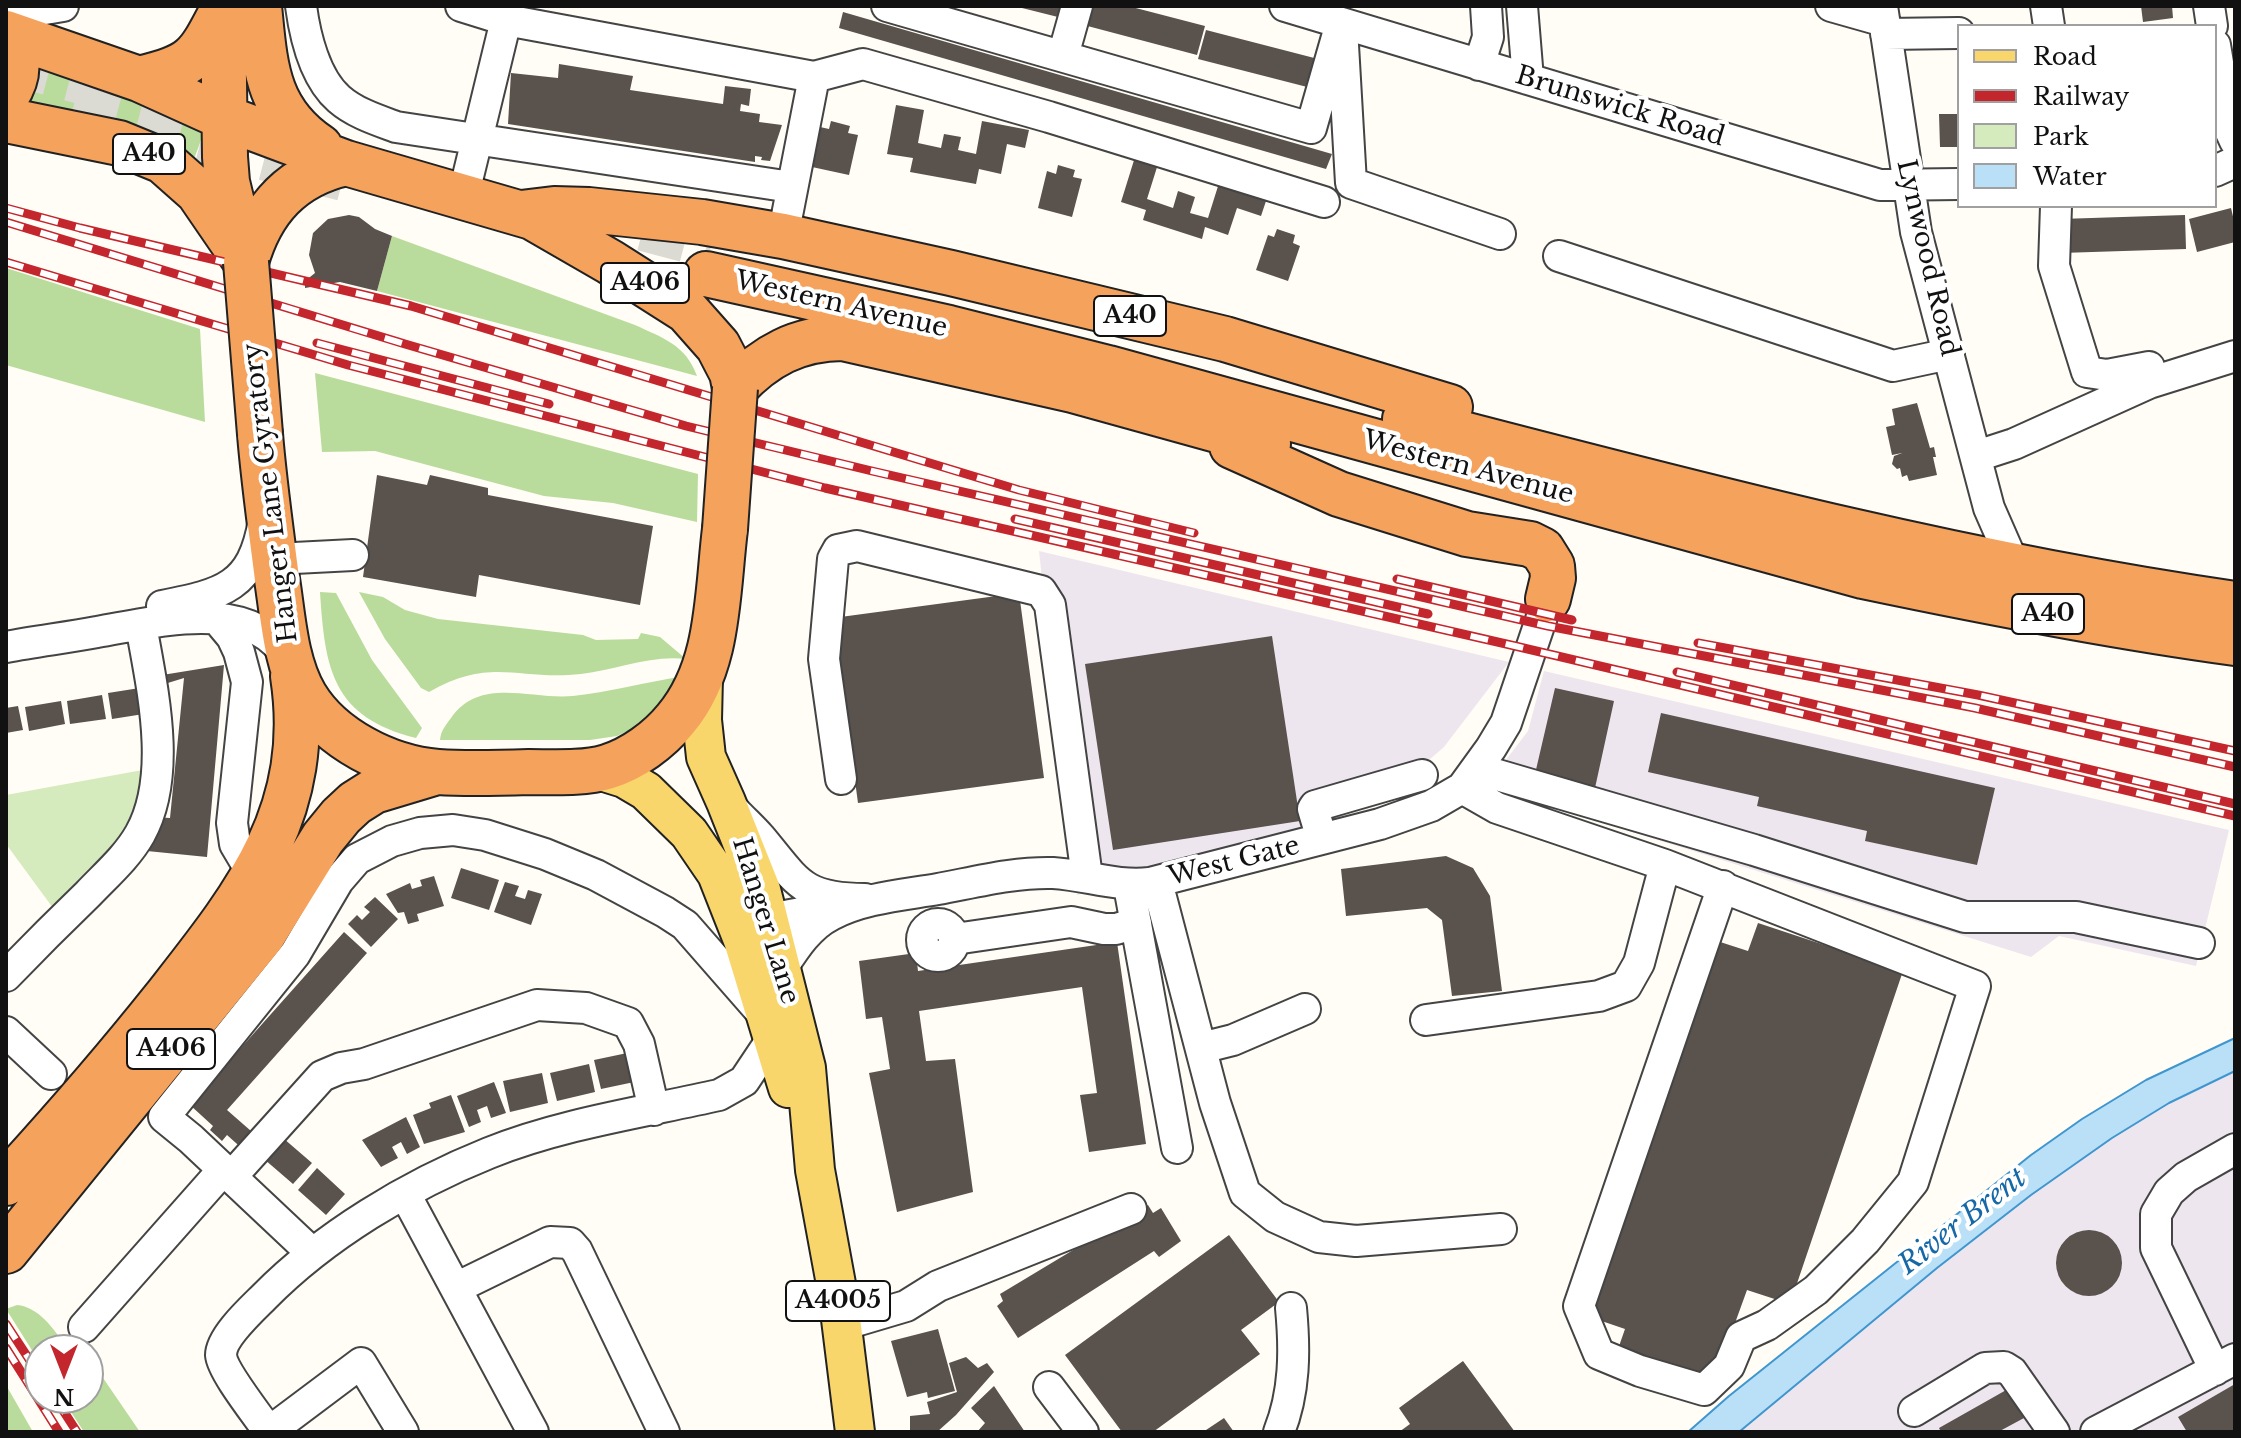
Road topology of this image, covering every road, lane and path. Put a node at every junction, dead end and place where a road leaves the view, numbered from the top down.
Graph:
1 (63, 6) edge
2 (301, 6) edge
3 (461, 6) edge
4 (887, 6) edge
5 (1077, 6) edge
6 (1285, 6) edge
7 (1486, 6) edge
8 (1522, 6) edge
9 (1831, 6) edge
10 (235, 7) edge
11 (6, 8) edge
12 (506, 20) junction
13 (1884, 20) edge
14 (1341, 23) junction
15 (6, 33) edge
16 (1957, 33) edge
17 (6, 41) edge
18 (1063, 56) junction
19 (2217, 57) edge
20 (1479, 65) junction
21 (814, 77) junction
22 (139, 79) junction
23 (1528, 79) junction
24 (6, 97) edge
25 (223, 117) junction
26 (6, 120) edge
27 (478, 141) junction
28 (2235, 141) edge
29 (346, 163) junction
30 (1957, 184) edge
31 (1907, 186) junction
32 (791, 187) junction
33 (463, 197) junction
34 (1324, 202) dead end
35 (2056, 208) edge
36 (521, 213) junction
37 (1500, 234) dead end
38 (783, 236) junction
39 (1559, 256) dead end
40 (246, 262) junction
41 (1949, 354) junction
42 (2235, 356) edge
43 (2149, 367) dead end
44 (735, 388) junction
45 (1165, 416) junction
46 (1977, 456) junction
47 (266, 500) junction
48 (1721, 501) junction
49 (1989, 508) junction
50 (1937, 549) junction
51 (353, 555) dead end
52 (275, 559) junction
53 (2014, 565) junction
54 (1863, 576) junction
55 (1548, 599) joint
56 (2235, 604) edge
57 (217, 619) junction
58 (141, 625) junction
59 (45, 639) junction
60 (2235, 643) edge
61 (6, 647) edge
62 (292, 666) junction
63 (703, 677) junction
64 (595, 769) junction
65 (437, 772) junction
66 (1422, 775) dead end
67 (1469, 778) junction
68 (841, 779) dead end
69 (726, 802) junction
70 (1322, 839) junction
71 (1665, 865) junction
72 (254, 876) junction
73 (1087, 877) junction
74 (1143, 884) junction
75 (1723, 886) junction
76 (881, 899) junction
77 (832, 914) junction
78 (753, 922) junction
79 (1136, 923) junction
80 (955, 939) dead end
81 (2199, 943) dead end
82 (782, 968) junction
83 (6, 976) edge
84 (1305, 1009) dead end
85 (1426, 1020) dead end
86 (769, 1028) junction
87 (6, 1032) edge
88 (1201, 1048) junction
89 (51, 1074) dead end
90 (654, 1110) junction
91 (1177, 1148) dead end
92 (2235, 1149) edge
93 (815, 1170) junction
94 (227, 1173) junction
95 (6, 1183) edge
96 (405, 1194) junction
97 (1131, 1209) dead end
98 (1501, 1229) dead end
99 (6, 1251) edge
100 (311, 1252) junction
101 (456, 1288) junction
102 (1291, 1308) dead end
103 (842, 1325) junction
104 (84, 1327) dead end
105 (2225, 1364) edge
106 (1049, 1387) dead end
107 (1914, 1411) dead end
108 (269, 1432) edge
109 (403, 1432) edge
110 (533, 1432) edge
111 (664, 1432) edge
112 (855, 1432) edge
113 (1083, 1432) edge
114 (1279, 1432) edge
115 (2054, 1432) edge
116 (2096, 1432) edge

1 - 11 street
2 - 27 street
3 - 12 street
4 - 18 street
5 - 18 street
6 - 14 street, Brunswick Road
7 - 20 street
8 - 23 street
9 - 13 street
10 - 22 highway
10 - 25 highway, A406
10 - 29 highway, A406
12 - 21 street
12 - 27 street
13 - 16 street
13 - 31 street, Lynwood Road
14 - 18 street
14 - 20 street, Brunswick Road
14 - 37 street
15 - 22 highway, A40
17 - 24 highway
19 - 28 street
20 - 23 street, Brunswick Road
21 - 32 street
21 - 34 street
22 - 25 highway, A40
23 - 31 street, Brunswick Road
25 - 29 highway, A40
25 - 40 highway, A406
26 - 40 highway, A40
27 - 32 street
27 - 33 street
29 - 33 highway, Hanger Lane Gyratory / A406
29 - 40 highway, Hanger Lane Gyratory / A406
30 - 31 street, Brunswick Road
31 - 41 street, Lynwood Road
32 - 38 street
33 - 36 highway, Hanger Lane Gyratory / A406
35 - 43 street
36 - 38 highway, A40
36 - 44 highway, Hanger Lane Gyratory / A406
38 - 48 highway, A40
39 - 41 street
40 - 47 highway, Hanger Lane Gyratory / A406, bridge
41 - 46 street, Lynwood Road
42 - 46 street
44 - 45 highway, A40
44 - 63 highway, Hanger Lane Gyratory / A406, bridge
45 - 54 highway, A40
45 - 55 highway
46 - 49 street, Lynwood Road
47 - 52 highway, Hanger Lane Gyratory / A406
47 - 59 street
48 - 50 highway, Western Avenue / A40
48 - 54 highway, Western Avenue / A40
49 - 50 street
49 - 53 street, Lynwood Road
50 - 53 highway, Western Avenue / A40
51 - 52 street
52 - 62 highway, Hanger Lane Gyratory / A406
53 - 56 highway, Western Avenue / A40
54 - 60 highway, Western Avenue / A40
55 - 67 street, West Gate
57 - 58 street
57 - 62 street
57 - 72 street
58 - 59 street
58 - 83 street
59 - 61 street
62 - 65 highway, Hanger Lane Gyratory / A406
62 - 72 highway, A406
63 - 64 highway, Hanger Lane Gyratory / A406
63 - 69 main road, Hanger Lane / A4005
64 - 65 highway, Hanger Lane Gyratory / A406
64 - 78 main road, Hanger Lane / A4005
65 - 99 highway, A406
66 - 70 street
67 - 70 street, West Gate
67 - 71 street
67 - 81 street
68 - 73 street
69 - 76 street, West Gate
69 - 78 main road, Hanger Lane / A4005
70 - 74 street, West Gate
71 - 75 street
71 - 85 street
72 - 95 highway, A406
73 - 74 street, West Gate
73 - 76 street, West Gate
74 - 79 street
74 - 88 street
75 - 75 street
76 - 77 street, West Gate
77 - 78 street, West Gate
77 - 82 street, West Gate
78 - 82 main road, Hanger Lane / A4005
78 - 86 main road, Hanger Lane / A4005
79 - 80 street
79 - 91 street
82 - 93 main road, Hanger Lane / A4005
84 - 88 street
86 - 90 street
86 - 93 main road, Hanger Lane / A4005
86 - 94 street
87 - 89 street
88 - 98 street
90 - 94 street
90 - 96 street
92 - 105 street
93 - 103 main road, Hanger Lane / A4005
94 - 100 street
94 - 104 street
96 - 100 street
96 - 101 street
97 - 103 street
100 - 108 street
101 - 110 street
101 - 111 street
102 - 114 street
103 - 112 main road, Hanger Lane / A4005
105 - 116 street
106 - 113 street
107 - 115 street
108 - 109 street

